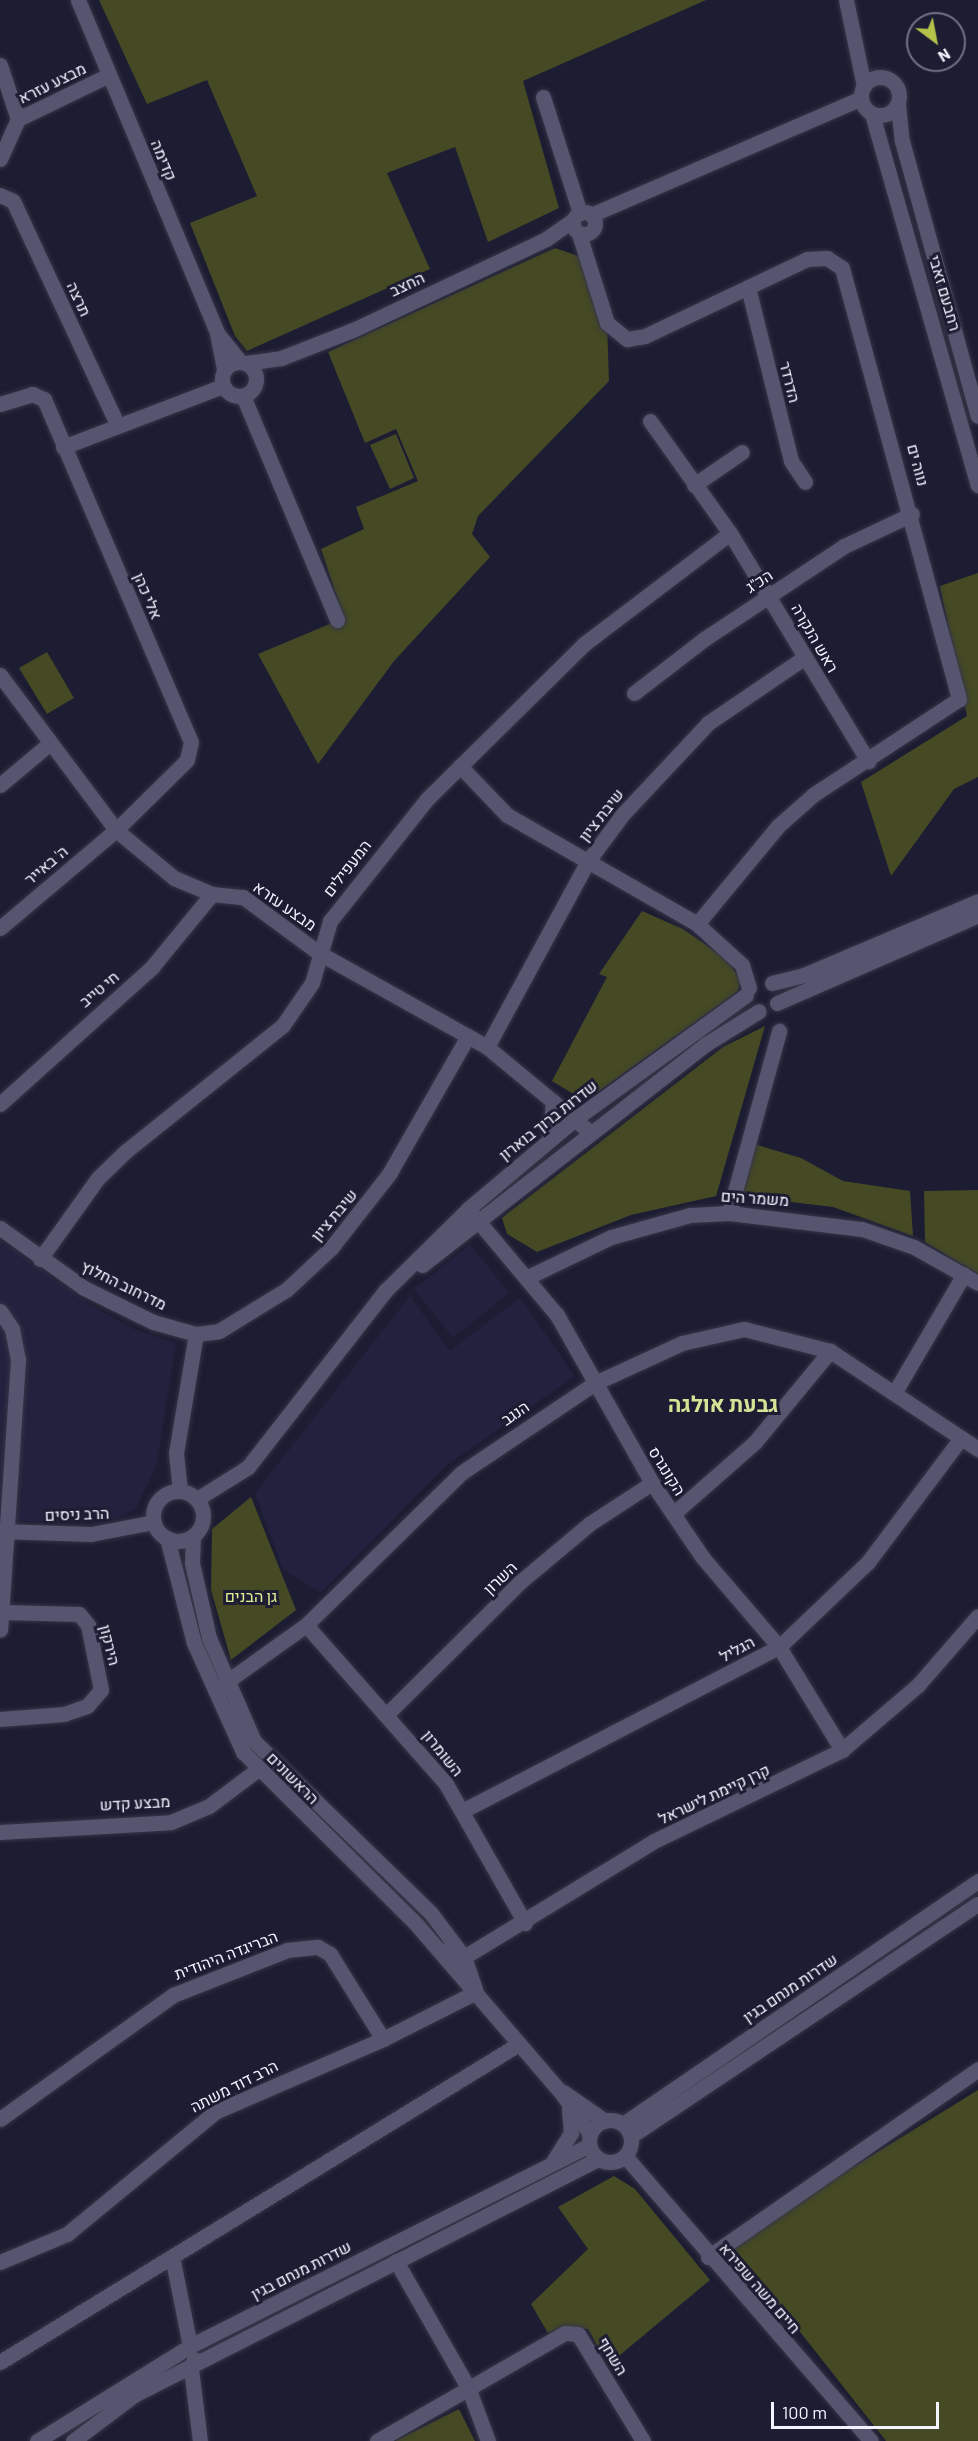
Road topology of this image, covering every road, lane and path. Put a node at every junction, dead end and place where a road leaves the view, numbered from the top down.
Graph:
1 (78, 0) edge
2 (846, 0) edge
3 (861, 49) junction
4 (0, 65) edge
5 (109, 75) junction
6 (889, 78) junction
7 (863, 92) junction
8 (543, 97) dead end
9 (898, 105) junction
10 (872, 114) junction
11 (18, 119) junction
12 (0, 159) edge
13 (0, 195) edge
14 (583, 225) junction
15 (748, 287) junction
16 (217, 333) junction
17 (281, 358) junction
18 (243, 362) junction
19 (224, 369) junction
20 (256, 381) junction
21 (222, 386) junction
22 (243, 396) junction
23 (0, 404) edge
24 (978, 416) edge
25 (650, 421) dead end
26 (118, 426) junction
27 (63, 447) junction
28 (742, 452) dead end
29 (805, 482) dead end
30 (978, 484) edge
31 (694, 485) junction
32 (912, 514) junction
33 (730, 533) junction
34 (769, 596) junction
35 (337, 620) dead end
36 (805, 657) junction
37 (0, 675) edge
38 (634, 693) dead end
39 (50, 743) junction
40 (868, 761) junction
41 (460, 766) junction
42 (0, 785) edge
43 (116, 830) junction
44 (588, 861) junction
45 (212, 894) junction
46 (978, 901) edge
47 (978, 915) edge
48 (697, 924) junction
49 (0, 928) edge
50 (319, 953) junction
51 (741, 965) junction
52 (768, 981) junction
53 (748, 992) junction
54 (777, 1003) junction
55 (759, 1011) junction
56 (779, 1031) dead end
57 (468, 1036) junction
58 (487, 1047) junction
59 (553, 1101) junction
60 (0, 1104) edge
61 (575, 1119) junction
62 (591, 1133) junction
63 (549, 1140) junction
64 (468, 1209) junction
65 (729, 1212) junction
66 (480, 1223) junction
67 (0, 1228) edge
68 (40, 1259) junction
69 (964, 1274) junction
70 (528, 1277) junction
71 (978, 1283) edge
72 (386, 1290) junction
73 (0, 1311) edge
74 (196, 1334) junction
75 (830, 1351) junction
76 (595, 1383) junction
77 (896, 1390) junction
78 (961, 1437) junction
79 (978, 1449) edge
80 (226, 1482) junction
81 (652, 1483) junction
82 (180, 1491) junction
83 (197, 1499) junction
84 (673, 1514) junction
85 (204, 1516) junction
86 (154, 1522) junction
87 (4, 1532) edge
88 (193, 1536) junction
89 (167, 1538) junction
90 (2, 1612) junction
91 (978, 1616) edge
92 (306, 1625) junction
93 (0, 1629) edge
94 (779, 1647) junction
95 (220, 1686) junction
96 (386, 1715) junction
97 (0, 1719) edge
98 (842, 1749) junction
99 (257, 1770) junction
100 (464, 1810) junction
101 (0, 1832) edge
102 (978, 1881) edge
103 (978, 1905) edge
104 (525, 1923) junction
105 (437, 1948) junction
106 (464, 1957) junction
107 (476, 1992) junction
108 (383, 2039) junction
109 (517, 2045) junction
110 (978, 2068) edge
111 (564, 2097) junction
112 (0, 2119) edge
113 (605, 2121) junction
114 (627, 2130) junction
115 (589, 2139) junction
116 (624, 2156) junction
117 (598, 2159) junction
118 (551, 2165) junction
119 (708, 2257) junction
120 (396, 2260) junction
121 (173, 2261) junction
122 (0, 2262) edge
123 (197, 2343) junction
124 (0, 2362) edge
125 (191, 2369) junction
126 (468, 2387) junction
127 (37, 2441) edge
128 (73, 2441) edge
129 (200, 2441) edge
130 (377, 2441) edge
131 (488, 2441) edge
132 (643, 2441) edge
133 (871, 2441) edge

1 - 5 street, קדימה
2 - 3 street
3 - 6 street
3 - 7 street
4 - 11 street
5 - 11 street, מבצע עזרא
5 - 16 street, קדימה
6 - 7 street
6 - 9 street
7 - 10 street
7 - 14 street, החצב
8 - 14 street
9 - 10 street
9 - 24 street, רחבעם זאבי
10 - 30 street, רחבעם זאבי
11 - 12 street, מבצע עזרא
13 - 26 street, תרצה
14 - 15 street
14 - 17 street, החצב
15 - 29 street, הדרדר
15 - 32 street, נווה ים
16 - 18 street, קדימה
16 - 19 street, קדימה
17 - 18 street, החצב
17 - 20 street, החצב
18 - 19 street
18 - 20 street
19 - 21 street
20 - 22 street
21 - 22 street
21 - 26 street
22 - 35 street
23 - 27 street, אלי כהן
25 - 31 street, ראש הנקרה
26 - 27 street
27 - 43 street, אלי כהן
28 - 31 street
31 - 33 street, ראש הנקרה
32 - 34 street, הכ"ג
32 - 40 street, נווה ים
33 - 34 street, ראש הנקרה
33 - 41 street, המעפילים
34 - 36 street, ראש הנקרה
34 - 38 street, הכ"ג
36 - 40 street, ראש הנקרה
36 - 44 street, שיבת ציון
37 - 39 street, מבצע עזרא
39 - 42 street
39 - 43 street, מבצע עזרא
40 - 48 street
41 - 44 street
41 - 50 street, המעפילים
43 - 45 street, מבצע עזרא
43 - 49 street, ה' באייר
44 - 48 street
44 - 58 street, שיבת ציון
45 - 50 street, מבצע עזרא
45 - 60 street, חי טייב
46 - 52 street
47 - 54 street
48 - 51 street
50 - 57 street, מבצע עזרא
50 - 68 street, המעפילים
51 - 52 street
51 - 53 street
52 - 53 street, שדרות ברוך בוארון
52 - 54 street
53 - 55 street
53 - 61 street, שדרות ברוך בוארון
54 - 55 street, שדרות ברוך בוארון
55 - 62 street, שדרות ברוך בוארון
56 - 65 street
57 - 58 street, מבצע עזרא
57 - 74 street, שיבת ציון
58 - 59 street, מבצע עזרא
59 - 61 street, מבצע עזרא
59 - 63 street
61 - 62 street, מבצע עזרא
61 - 63 street, שדרות ברוך בוארון
62 - 66 street, שדרות ברוך בוארון
63 - 64 street, שדרות ברוך בוארון
64 - 66 street, הקונגרס
64 - 72 street, שדרות ברוך בוארון
65 - 69 street, משמר הים
65 - 70 street, משמר הים
66 - 70 street, הקונגרס
66 - 72 street, שדרות ברוך בוארון
67 - 68 street, מדרחוב החלוץ
68 - 74 street, מדרחוב החלוץ
69 - 71 street, משמר הים
69 - 77 street
70 - 76 street, הקונגרס
72 - 80 street, שדרות ברוך בוארון
73 - 87 street
74 - 82 street
75 - 76 street, הנגב
75 - 77 street, הנגב
75 - 84 street
76 - 81 street, הקונגרס
76 - 92 street, הנגב
77 - 78 street, הנגב
78 - 79 street, הנגב
78 - 94 street, הגליל
80 - 83 street, שדרות ברוך בוארון
80 - 85 street, שדרות ברוך בוארון
81 - 84 street, הקונגרס
81 - 96 street, השרון
82 - 83 street
82 - 86 street
83 - 85 street
84 - 94 street, הקונגרס
85 - 88 street
86 - 87 street, הרב ניסים
86 - 89 street
87 - 90 street
88 - 89 street
88 - 95 street, הראשונים
89 - 95 street, הראשונים
90 - 93 street
90 - 97 street, הירקון
91 - 98 street, קרן קיימת לישראל
92 - 95 street, הנגב
92 - 96 street, השומרון
94 - 98 street, הקונגרס
94 - 100 street, הגליל
95 - 99 street, הראשונים
95 - 106 street, הראשונים
96 - 100 street, השומרון
98 - 104 street, קרן קיימת לישראל
99 - 101 street, מבצע קדש
99 - 105 street, הראשונים
100 - 104 street, השומרון
102 - 114 street, שדרות מנחם בגין
103 - 114 street
104 - 106 street, קרן קיימת לישראל
105 - 106 street
105 - 107 street, הראשונים
106 - 107 street, הראשונים
107 - 108 street, הרב דוד משתה
107 - 109 street, הראשונים
108 - 112 street, הבריגדה היהודית
108 - 122 street, הרב דוד משתה
109 - 111 street, הראשונים
109 - 121 street
110 - 119 street
111 - 113 street, הראשונים
111 - 115 street, הראשונים
111 - 118 street
113 - 114 street
113 - 115 street
114 - 116 street
115 - 117 street
115 - 118 street, שדרות מנחם בגין
116 - 117 street
116 - 119 street, חיים משה שפירא
117 - 120 street
118 - 123 street, שדרות מנחם בגין
119 - 133 street, חיים משה שפירא
120 - 125 street
120 - 126 street
121 - 123 street
121 - 124 street
123 - 125 street
123 - 127 street, שדרות מנחם בגין
125 - 128 street
125 - 129 street
126 - 130 street
126 - 131 street
126 - 132 street, השחף

